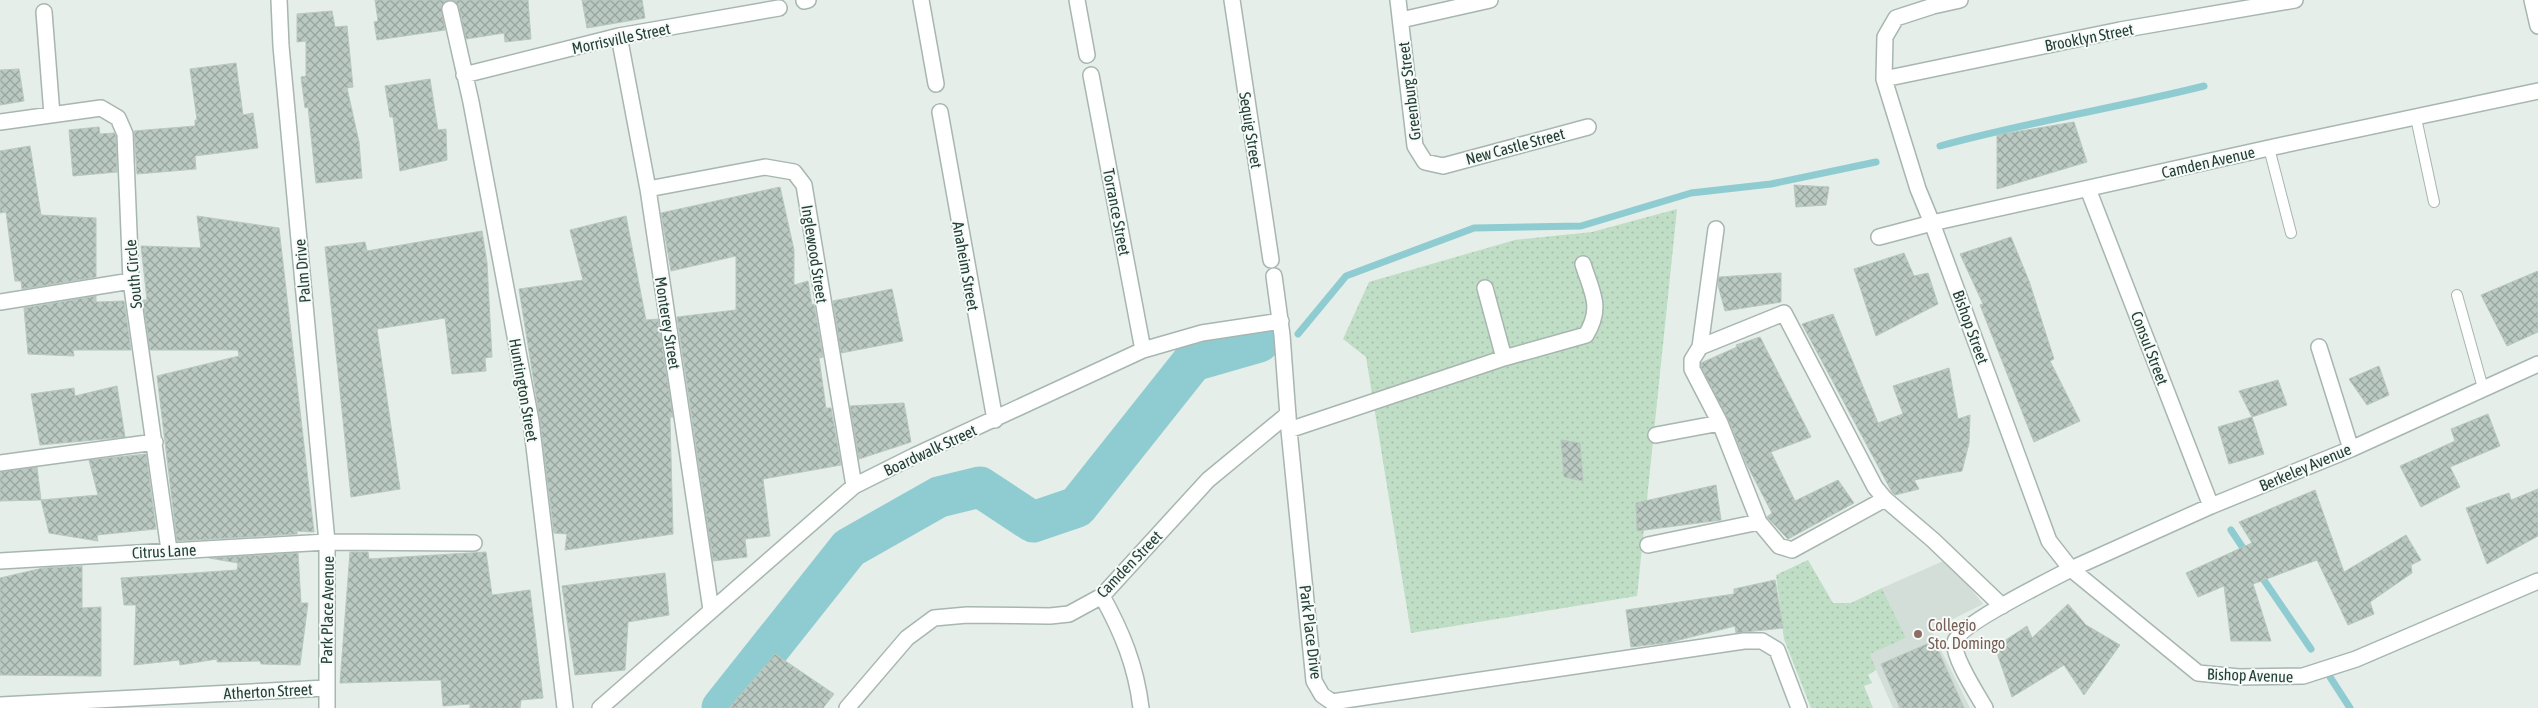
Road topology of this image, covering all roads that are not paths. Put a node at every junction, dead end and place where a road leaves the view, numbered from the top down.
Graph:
1 (279, 0) edge
2 (921, 0) edge
3 (1077, 0) edge
4 (1232, 0) edge
5 (1398, 0) edge
6 (1490, 0) edge
7 (1902, 0) edge
8 (1960, 0) edge
9 (2295, 0) edge
10 (2532, 0) edge
11 (779, 8) dead end
12 (450, 9) dead end
13 (44, 12) dead end
14 (1905, 15) junction
15 (1401, 20) junction
16 (2538, 26) edge
17 (620, 36) junction
18 (1088, 55) dead end
19 (464, 75) junction
20 (1091, 75) dead end
21 (1884, 79) junction
22 (936, 84) dead end
23 (2538, 91) edge
24 (940, 112) dead end
25 (52, 115) junction
26 (2416, 118) junction
27 (0, 122) edge
28 (1588, 127) dead end
29 (2269, 148) junction
30 (1443, 166) joint
31 (648, 189) junction
32 (2088, 189) junction
33 (2434, 202) dead end
34 (1932, 223) junction
35 (1716, 230) dead end
36 (2291, 233) dead end
37 (1879, 237) dead end
38 (1271, 260) dead end
39 (1583, 264) dead end
40 (1274, 276) dead end
41 (131, 280) junction
42 (1485, 288) dead end
43 (2457, 295) dead end
44 (0, 302) edge
45 (1281, 321) junction
46 (2319, 346) dead end
47 (1700, 347) junction
48 (1143, 350) junction
49 (1504, 358) junction
50 (2538, 364) edge
51 (2483, 388) junction
52 (1288, 414) junction
53 (995, 420) junction
54 (1720, 423) junction
55 (1289, 430) junction
56 (1656, 435) dead end
57 (155, 442) junction
58 (2351, 449) junction
59 (0, 463) edge
60 (854, 486) junction
61 (1885, 500) junction
62 (2212, 506) junction
63 (1759, 522) junction
64 (328, 542) junction
65 (474, 543) dead end
66 (1648, 545) dead end
67 (169, 550) junction
68 (0, 561) edge
69 (2071, 568) junction
70 (2538, 581) edge
71 (1102, 596) junction
72 (2002, 606) junction
73 (711, 610) junction
74 (326, 688) junction
75 (0, 705) edge
76 (327, 708) edge
77 (565, 708) edge
78 (600, 708) edge
79 (847, 708) edge
80 (1141, 708) edge
81 (1799, 708) edge
82 (1985, 708) edge

1 - 64 street, Palm Drive
2 - 22 street
3 - 18 street
4 - 38 street, Sequig Street
5 - 15 street, Greenburg Street
6 - 15 street
7 - 14 street
8 - 14 street
9 - 21 street, Brooklyn Street
10 - 16 street
11 - 17 street, Morrisville Street
12 - 19 street, Huntington Street
13 - 25 street
14 - 21 street, Bishop Street
15 - 30 street, Greenburg Street
17 - 19 street, Morrisville Street
17 - 31 street, Monterey Street
19 - 77 street, Huntington Street
20 - 48 street, Torrance Street
21 - 34 street, Bishop Street
23 - 26 street, Camden Avenue
24 - 53 street, Anaheim Street
25 - 27 street, South Circle
25 - 41 street, South Circle
26 - 29 street, Camden Avenue
26 - 33 lane
28 - 30 street, New Castle Street
29 - 32 street, Camden Avenue
29 - 36 lane
31 - 60 street, Inglewood Street
31 - 73 street, Monterey Street
32 - 34 street, Camden Avenue
32 - 62 street, Consul Street
34 - 37 street, Camden Avenue
34 - 69 street, Bishop Street
35 - 47 street
39 - 49 street
40 - 45 street
41 - 44 street
41 - 57 street, South Circle
42 - 49 street
43 - 51 lane
45 - 48 street, Boardwalk Street
45 - 52 street, Park Place Drive
46 - 58 street
47 - 54 street
47 - 61 street
48 - 53 street, Boardwalk Street
49 - 55 street
50 - 51 street, Berkeley Avenue
51 - 58 street, Berkeley Avenue
52 - 55 street, Park Place Drive
52 - 71 street, Camden Street
53 - 60 street, Boardwalk Street
54 - 56 street
54 - 63 street
55 - 81 street, Park Place Drive
57 - 59 street
57 - 67 street, South Circle
58 - 62 street, Berkeley Avenue
60 - 73 street, Boardwalk Street
61 - 63 street
61 - 72 street
62 - 69 street, Berkeley Avenue
63 - 66 street
64 - 65 street, Citrus Lane
64 - 67 street, Citrus Lane
64 - 74 street, Park Place Avenue
67 - 68 street, Citrus Lane
69 - 70 street, Bishop Avenue
69 - 72 street, Berkeley Avenue
71 - 79 street, Camden Street
71 - 80 street
72 - 82 street, Berkeley Avenue
73 - 78 street, Boardwalk Street
74 - 75 street, Atherton Street
74 - 76 street, Park Place Avenue

